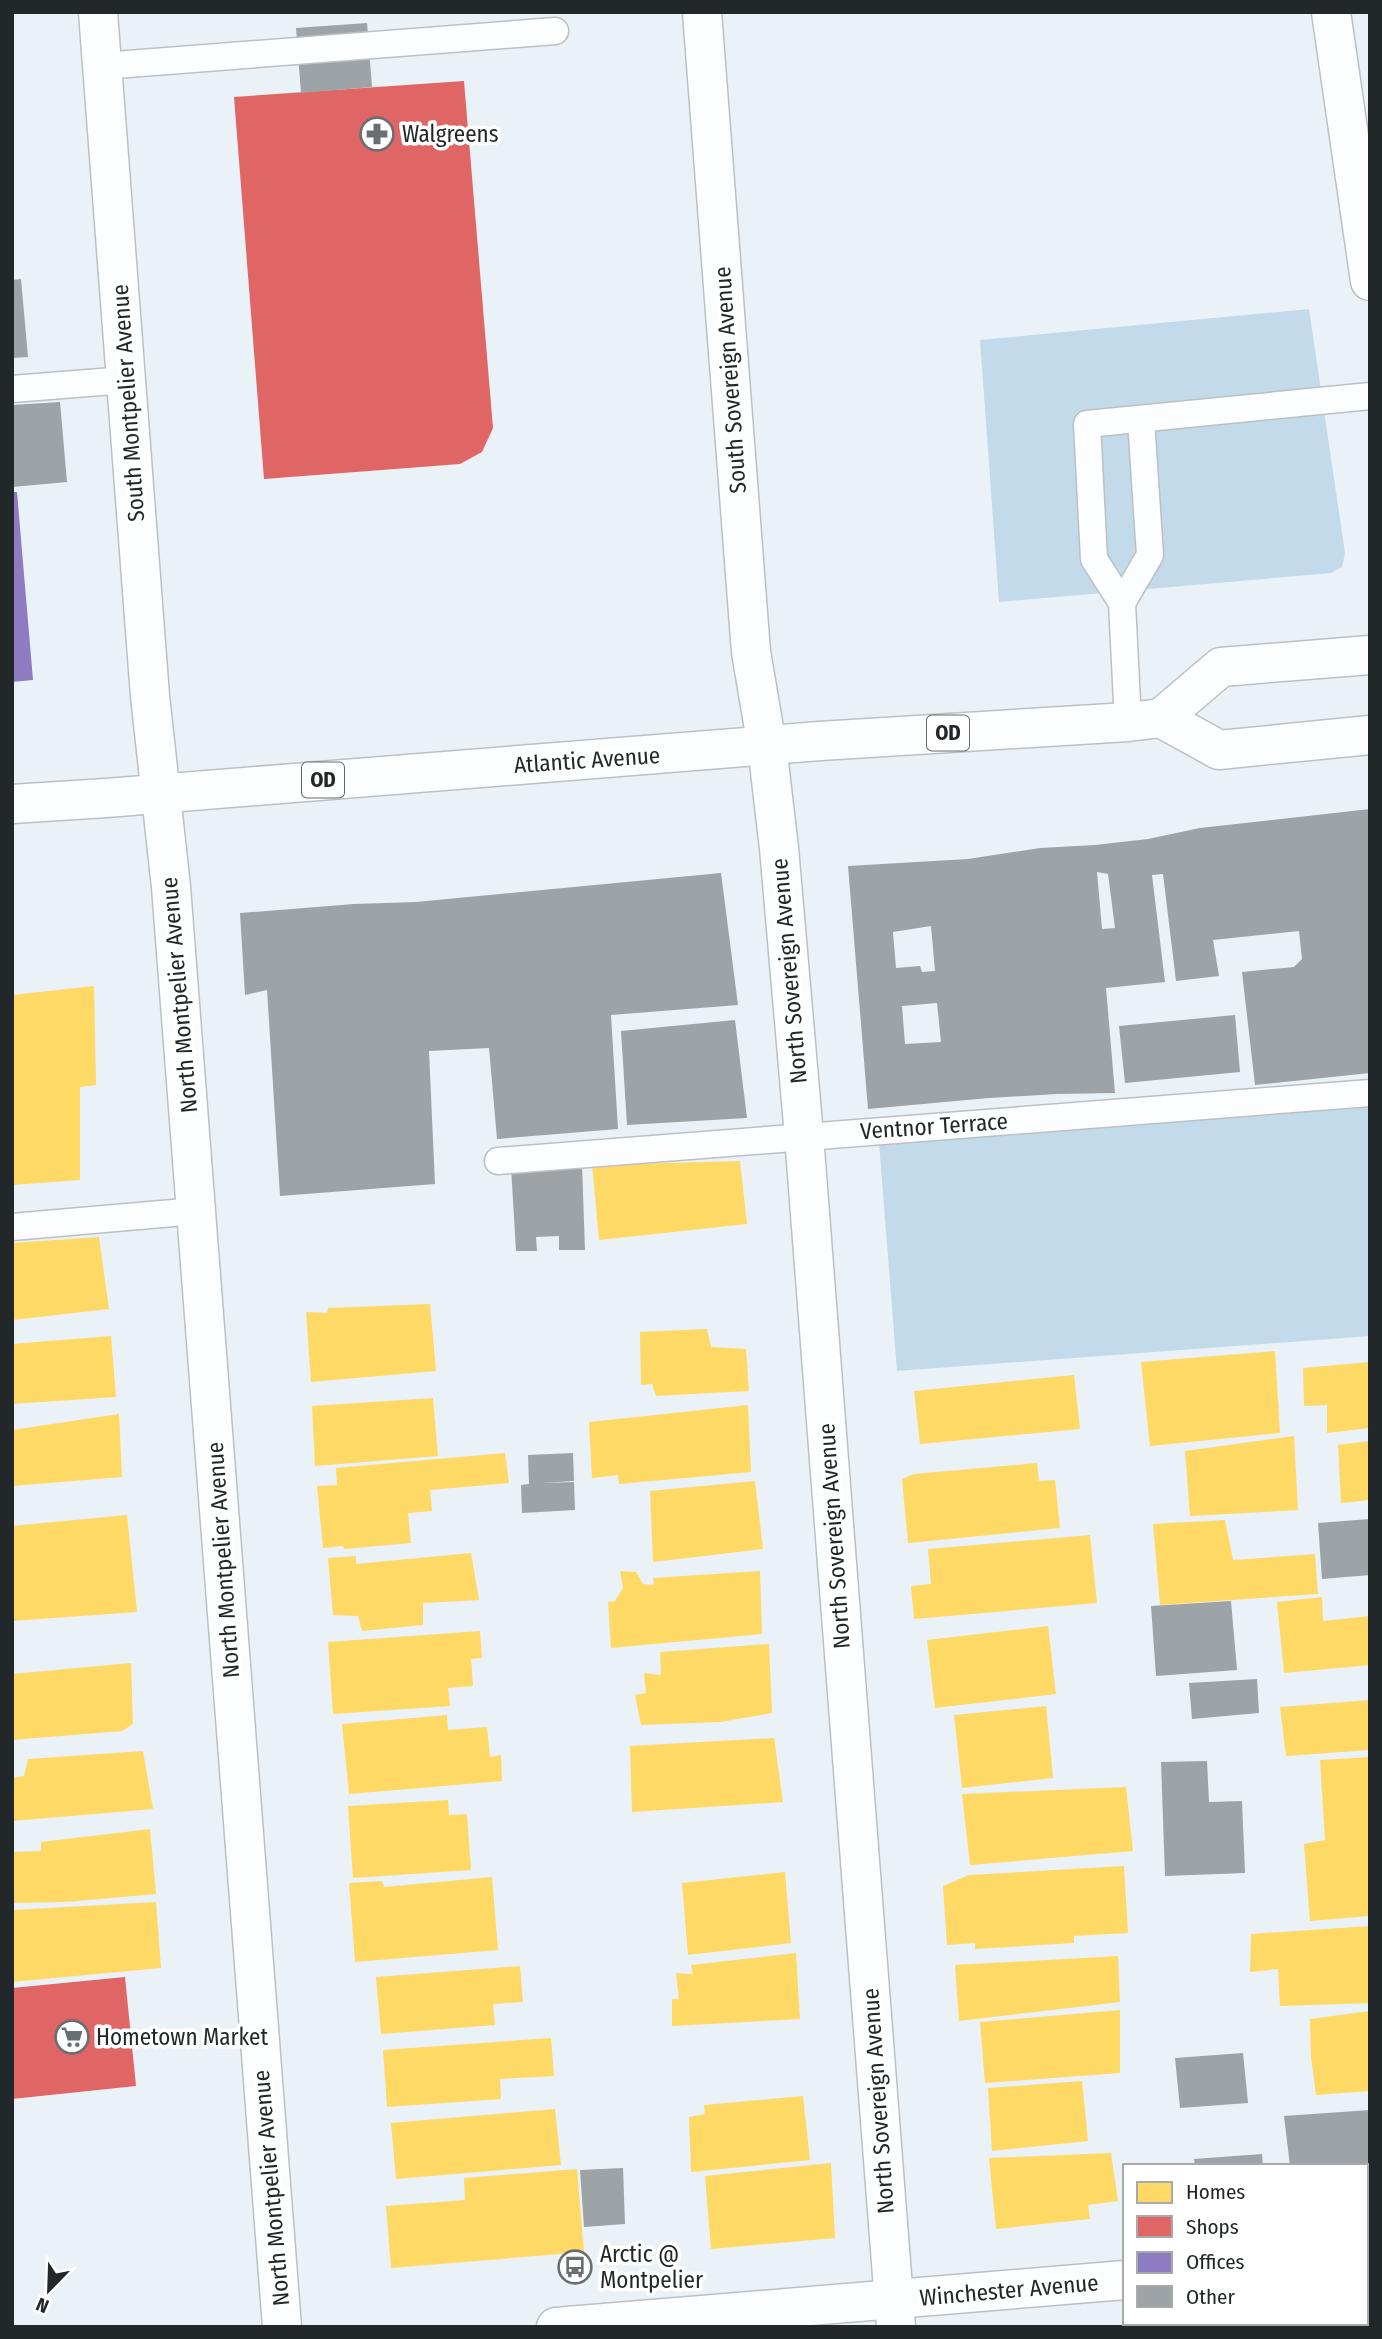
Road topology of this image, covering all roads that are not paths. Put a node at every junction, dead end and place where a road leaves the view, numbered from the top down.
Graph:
1 (98, 12) edge
2 (702, 12) edge
3 (1331, 12) edge
4 (555, 31) dead end
5 (102, 66) junction
6 (1368, 262) edge
7 (126, 380) junction
8 (12, 389) edge
9 (1370, 396) edge
10 (1141, 420) junction
11 (1122, 603) junction
12 (1370, 655) edge
13 (1145, 720) junction
14 (1370, 735) edge
15 (767, 746) junction
16 (162, 794) junction
17 (12, 804) edge
18 (1370, 1093) edge
19 (804, 1136) junction
20 (498, 1161) dead end
21 (196, 1211) junction
22 (12, 1227) edge
23 (1123, 2280) edge
24 (895, 2313) edge
25 (282, 2327) edge
26 (556, 2327) edge

1 - 5 main road, South Montpelier Avenue
2 - 15 main road, South Sovereign Avenue
3 - 6 main road
4 - 5 lane
5 - 7 main road, South Montpelier Avenue
7 - 8 lane
7 - 16 main road, South Montpelier Avenue
9 - 10 lane
10 - 11 lane
10 - 11 lane
11 - 13 lane
12 - 13 main road
13 - 14 main road
13 - 15 main road, Atlantic Avenue / OD
15 - 16 main road, Atlantic Avenue / OD
15 - 19 main road, North Sovereign Avenue
16 - 17 main road, Atlantic Avenue / OD
16 - 21 main road, North Montpelier Avenue
18 - 19 lane, Ventnor Terrace
19 - 20 lane, Ventnor Terrace
19 - 24 main road, North Sovereign Avenue
21 - 22 lane
21 - 25 main road, North Montpelier Avenue
23 - 24 main road, Winchester Avenue
24 - 26 main road, Winchester Avenue

